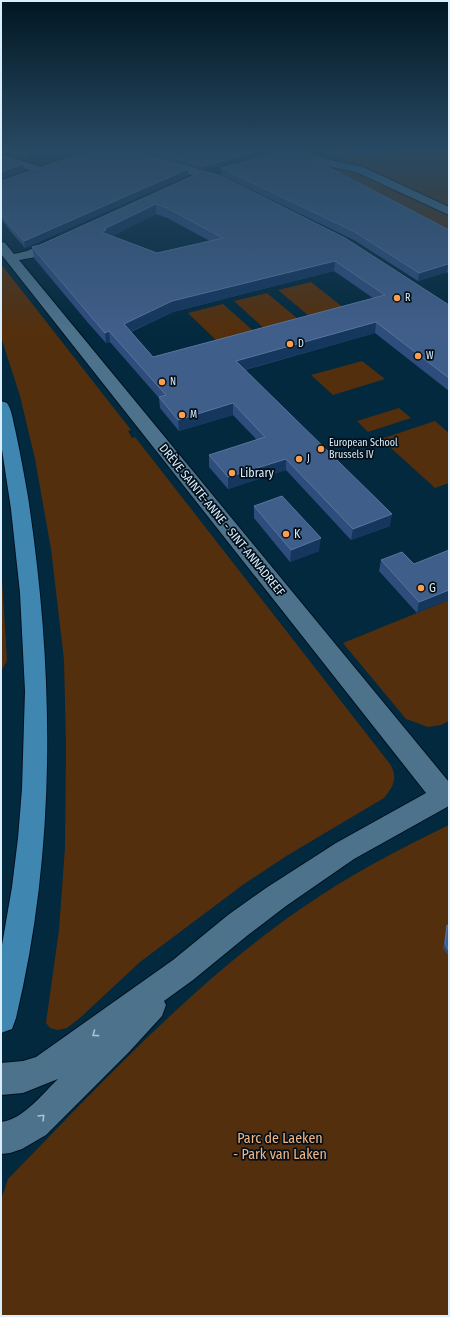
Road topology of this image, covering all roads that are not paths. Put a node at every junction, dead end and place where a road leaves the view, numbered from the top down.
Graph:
1 (71, 235) edge
2 (6, 252) edge
3 (1, 406) edge
4 (447, 790) edge
5 (183, 970) junction
6 (1, 1018) edge
7 (1, 1079) edge
8 (1, 1138) edge

1 - 2 street
2 - 4 street, DRÈVE SAINTE-ANNE - SINT-ANNADREEF
3 - 6 main road
4 - 5 street
5 -> 7 street
8 -> 5 street

